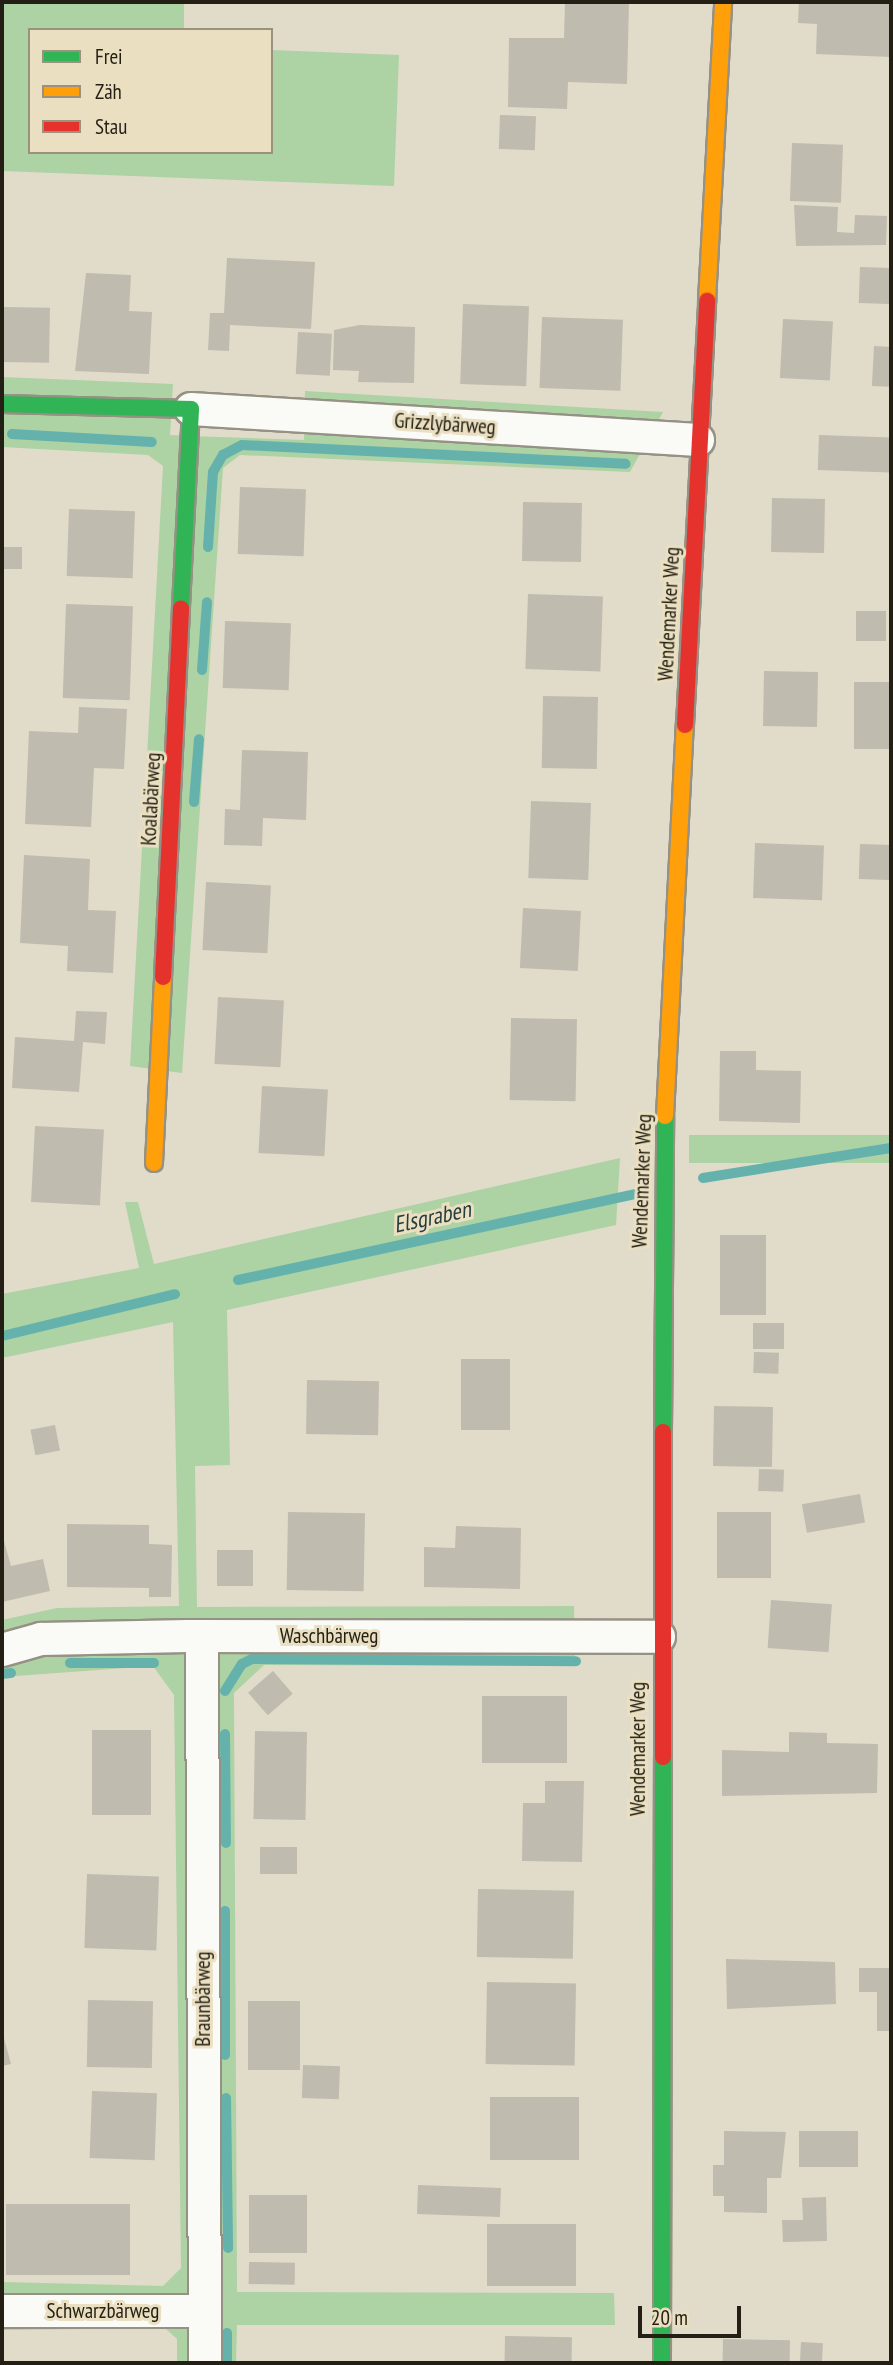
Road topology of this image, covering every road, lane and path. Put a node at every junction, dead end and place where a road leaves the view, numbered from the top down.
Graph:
1 (723, 2) edge
2 (2, 404) edge
3 (190, 422) junction
4 (698, 440) junction
5 (153, 1163) dead end
6 (202, 1636) junction
7 (659, 1637) junction
8 (2, 1650) edge
9 (2, 2311) edge
10 (205, 2311) junction
11 (205, 2363) edge
12 (662, 2363) edge

1 - 4 street, Wendemarker Weg
2 - 3 street, Grizzlybärweg
3 - 4 street, Grizzlybärweg
3 - 5 street, Koalabärweg
4 - 7 street, Wendemarker Weg
6 - 7 street, Waschbärweg
6 - 8 street, Waschbärweg
6 - 10 street, Braunbärweg
7 - 12 street, Wendemarker Weg
9 - 10 street, Schwarzbärweg
10 - 11 street, Braunbärweg

